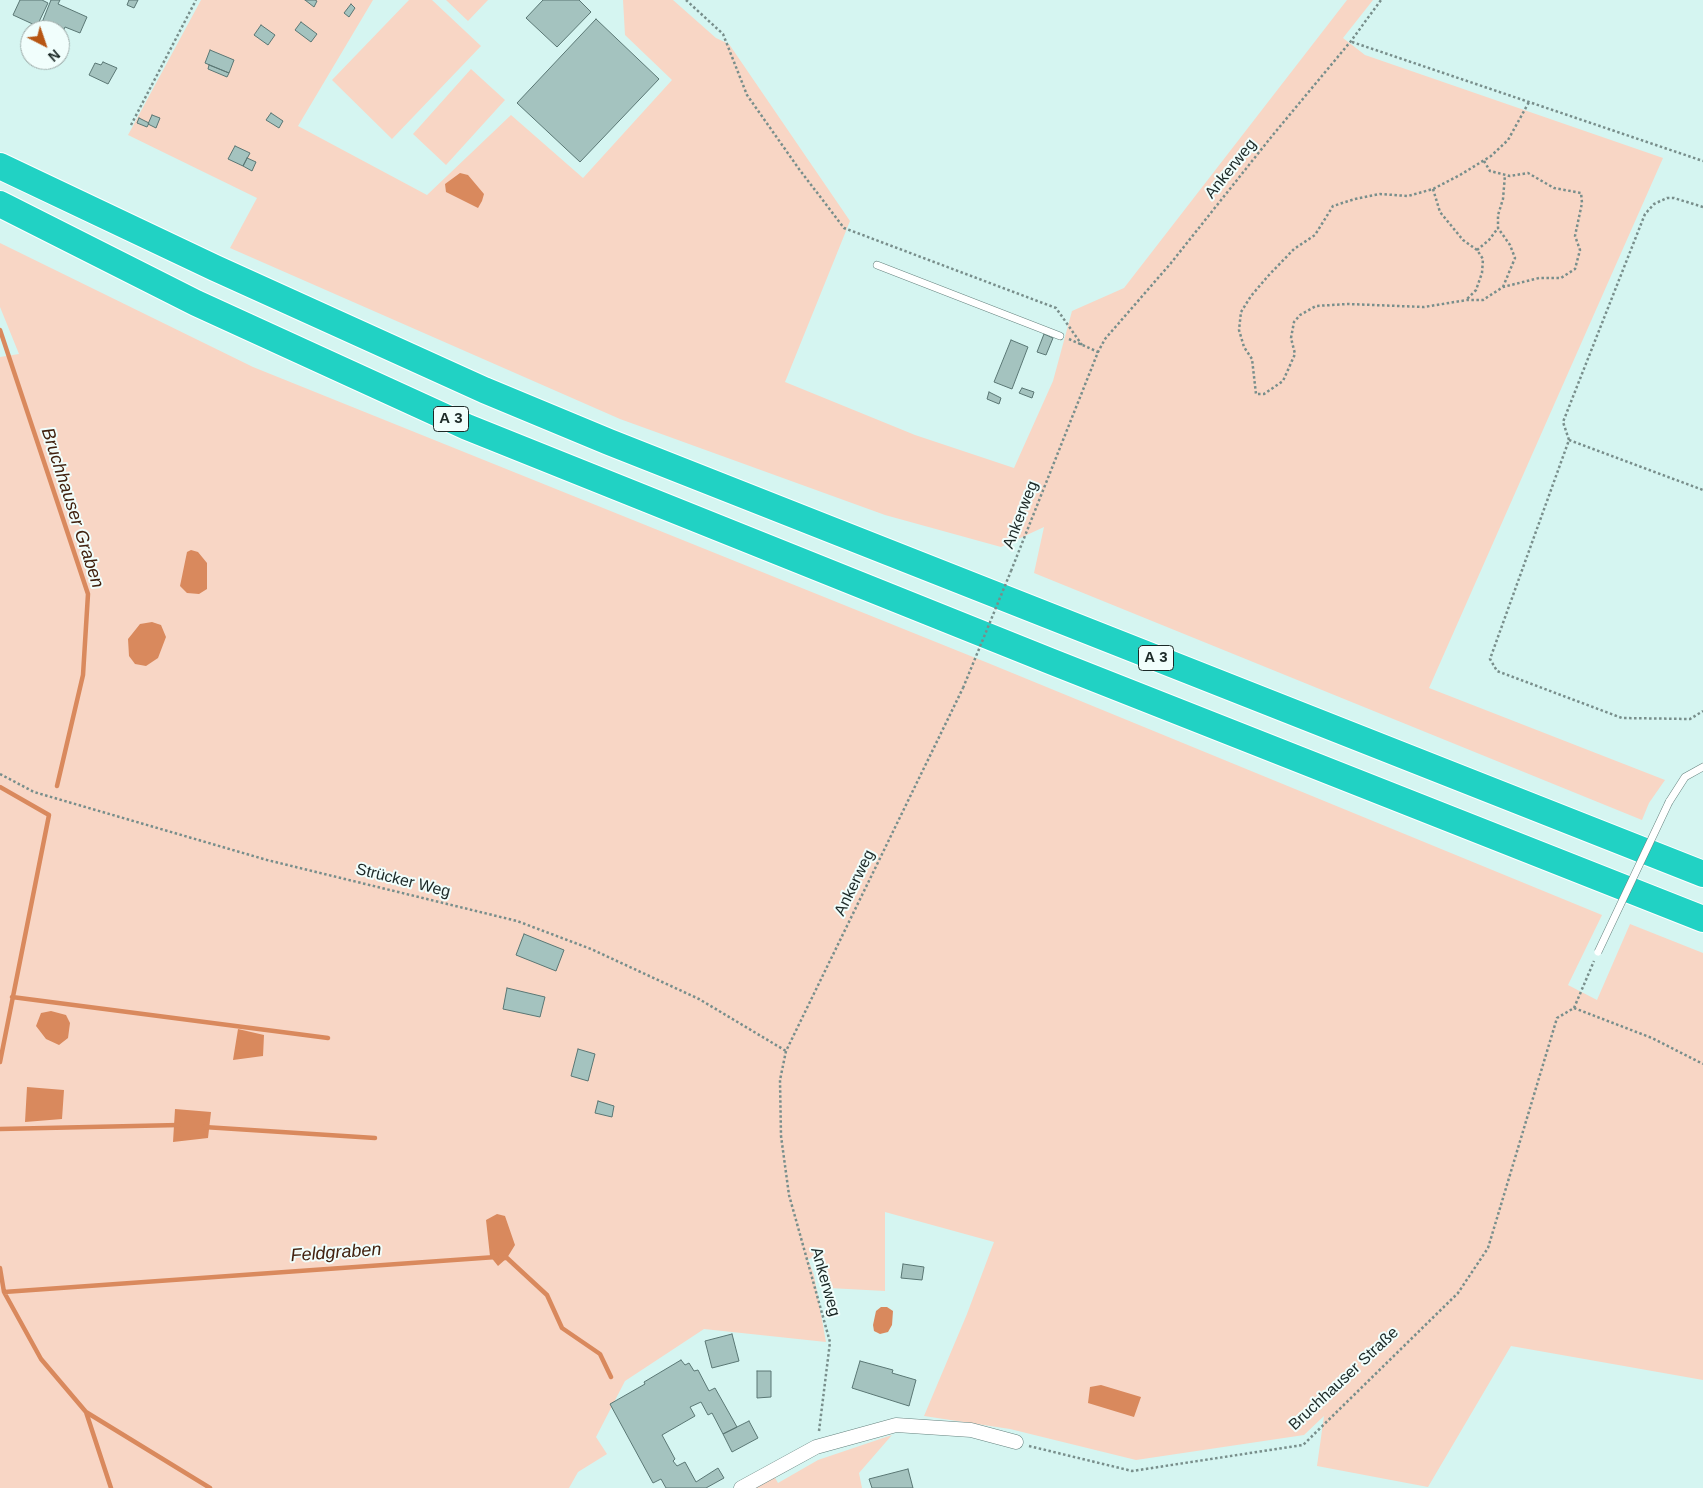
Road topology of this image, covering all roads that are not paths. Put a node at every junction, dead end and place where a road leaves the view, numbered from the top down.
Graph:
1 (0, 166) edge
2 (0, 204) edge
3 (877, 265) dead end
4 (1060, 336) road end
5 (1703, 766) edge
6 (1703, 874) edge
7 (1703, 919) edge
8 (1598, 952) road end
9 (1016, 1442) road end
10 (740, 1488) edge

1 - 6 highway, A 3
2 - 7 highway, A 3
3 - 4 lane
5 - 8 lane, bridge
9 - 10 street

